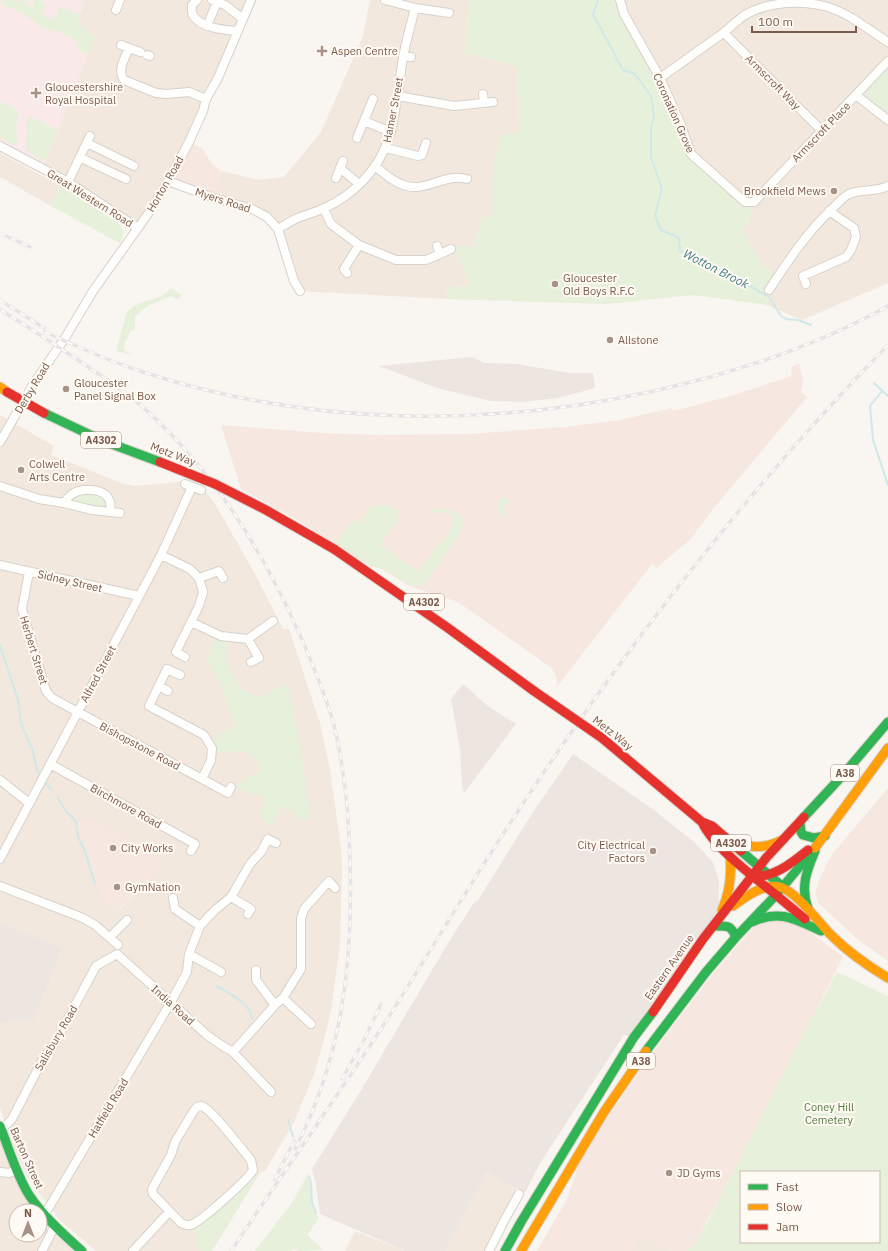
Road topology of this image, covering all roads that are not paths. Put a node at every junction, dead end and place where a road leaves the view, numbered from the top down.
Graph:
1 (120, 0) edge
2 (197, 0) edge
3 (252, 0) edge
4 (385, 0) edge
5 (620, 0) edge
6 (215, 1) edge
7 (415, 8) junction
8 (116, 10) dead end
9 (449, 14) dead end
10 (243, 19) junction
11 (207, 26) junction
12 (238, 31) junction
13 (724, 32) junction
14 (888, 42) edge
15 (120, 45) dead end
16 (129, 48) junction
17 (146, 54) dead end
18 (888, 61) edge
19 (660, 78) junction
20 (856, 95) junction
21 (398, 96) junction
22 (206, 99) junction
23 (373, 99) dead end
24 (494, 102) dead end
25 (888, 120) edge
26 (364, 121) junction
27 (822, 131) junction
28 (391, 132) junction
29 (357, 138) dead end
30 (426, 143) dead end
31 (0, 146) edge
32 (386, 148) junction
33 (81, 158) junction
34 (134, 166) dead end
35 (376, 167) junction
36 (463, 176) dead end
37 (336, 178) dead end
38 (126, 179) dead end
39 (168, 181) junction
40 (68, 182) junction
41 (359, 184) junction
42 (888, 186) edge
43 (754, 202) joint
44 (324, 209) junction
45 (829, 211) junction
46 (138, 228) junction
47 (278, 229) junction
48 (359, 245) junction
49 (451, 249) dead end
50 (344, 269) dead end
51 (806, 284) dead end
52 (769, 290) dead end
53 (300, 291) dead end
54 (52, 355) joint
55 (4, 389) edge
56 (0, 442) edge
57 (0, 486) edge
58 (201, 490) dead end
59 (64, 503) junction
60 (110, 512) junction
61 (120, 513) dead end
62 (161, 555) junction
63 (0, 565) edge
64 (30, 572) junction
65 (199, 578) junction
66 (223, 578) dead end
67 (139, 596) junction
68 (272, 621) dead end
69 (191, 622) junction
70 (248, 639) junction
71 (185, 657) dead end
72 (251, 662) dead end
73 (180, 675) dead end
74 (158, 686) junction
75 (168, 691) dead end
76 (77, 712) junction
77 (888, 722) edge
78 (888, 748) edge
79 (50, 764) junction
80 (202, 779) junction
81 (0, 780) edge
82 (231, 787) dead end
83 (29, 803) junction
84 (702, 822) junction
85 (800, 822) junction
86 (822, 838) junction
87 (728, 840) junction
88 (782, 840) junction
89 (276, 843) dead end
90 (191, 851) dead end
91 (730, 856) junction
92 (0, 859) edge
93 (759, 867) junction
94 (753, 875) junction
95 (769, 875) junction
96 (0, 886) edge
97 (767, 887) junction
98 (335, 888) dead end
99 (783, 888) junction
100 (776, 895) junction
101 (231, 897) junction
102 (173, 898) dead end
103 (809, 910) junction
104 (248, 914) dead end
105 (127, 920) dead end
106 (716, 923) junction
107 (748, 924) junction
108 (200, 926) junction
109 (820, 931) junction
110 (831, 935) junction
111 (110, 937) junction
112 (736, 937) junction
113 (118, 945) dead end
114 (117, 954) joint
115 (189, 954) junction
116 (256, 970) dead end
117 (221, 972) dead end
118 (888, 978) edge
119 (283, 998) junction
120 (171, 1002) junction
121 (275, 1005) junction
122 (311, 1024) dead end
123 (233, 1052) junction
124 (271, 1092) dead end
125 (0, 1126) edge
126 (17, 1170) junction
127 (0, 1172) edge
128 (519, 1194) dead end
129 (36, 1203) edge
130 (48, 1209) edge
131 (169, 1212) junction
132 (48, 1218) edge
133 (55, 1226) junction
134 (42, 1251) edge
135 (82, 1251) edge
136 (133, 1251) edge
137 (489, 1251) edge
138 (505, 1251) edge
139 (521, 1251) edge

1 - 8 street
2 - 11 street
3 - 10 street, Horton Road
4 - 7 street
5 - 19 street, Coronation Grove
6 - 10 street
6 - 11 street
7 - 9 street
7 - 21 street, Hamer Street
10 - 12 street, Horton Road
11 - 12 street
12 - 22 street, Horton Road
13 - 14 street
13 - 19 street
13 - 27 street, Armscroft Way
15 - 16 street
16 - 17 street
16 - 22 street
18 - 20 street, Armscroft Place
19 - 43 street, Coronation Grove
20 - 25 street
20 - 27 street, Armscroft Place
21 - 24 street
21 - 28 street, Hamer Street
22 - 39 street, Horton Road
23 - 26 street
26 - 28 street
26 - 29 street
27 - 43 street, Armscroft Place
28 - 32 street, Hamer Street
30 - 32 street
31 - 40 street, Great Western Road
32 - 35 street, Hamer Street
33 - 34 street
33 - 38 street
33 - 40 street
35 - 36 street
35 - 41 street, Hamer Street
37 - 41 street
39 - 46 street, Horton Road
39 - 47 street, Myers Road
40 - 46 street, Great Western Road
41 - 44 street, Hamer Street
42 - 45 street
44 - 47 street, Hamer Street
44 - 48 street
45 - 51 street
45 - 52 street
46 - 54 street, Horton Road
47 - 53 street, Myers Road
48 - 49 street
48 - 50 street
54 - 56 street, Derby Road
55 - 84 main road, Metz Way / A4302, bridge
57 - 59 street
58 - 62 street, Alfred Street
59 - 60 street
59 - 60 street
60 - 61 street
62 - 65 street
62 - 67 street, Alfred Street
63 - 64 street, Sidney Street
64 - 67 street, Sidney Street
64 - 76 street, Herbert Street
65 - 66 street
65 - 69 street
67 - 76 street, Alfred Street
68 - 70 street
69 - 70 street
69 - 71 street
70 - 72 street
73 - 74 street
74 - 75 street
74 - 80 street
76 - 79 street, Alfred Street
76 - 80 street, Bishopstone Road
77 - 85 main road, Eastern Avenue / A38
78 - 86 main road, A38
79 - 83 street, Alfred Street
79 - 90 street, Birchmore Road
80 - 82 street, Bishopstone Road
81 - 83 street
83 - 92 street, Alfred Street
84 - 87 main road, Metz Way / A4302
84 - 91 main road, Metz Way / A4302
85 - 86 main road
85 - 88 main road, Eastern Avenue / A38
86 - 95 main road
86 - 99 main road, A38
86 - 103 main road
87 - 88 main road
87 - 93 main road, Metz Way / A4302
88 - 93 main road, Eastern Avenue / A38
89 - 101 street
91 - 94 main road, Metz Way / A4302
91 - 106 main road
93 - 94 main road, Eastern Avenue / A38
93 - 95 main road, Metz Way / A4302
94 - 95 main road
94 - 97 main road, Metz Way / A4302
94 - 106 main road, Eastern Avenue / A38
95 - 99 main road, Metz Way / A4302
96 - 111 street
97 - 99 main road
97 - 100 main road, Metz Way / A4302
97 - 106 main road
98 - 119 street
99 - 100 main road, A38
99 - 103 main road, Metz Way
100 - 107 main road, A38
100 - 109 main road, Metz Way
101 - 104 street
101 - 108 street
102 - 108 street
103 - 110 main road, Metz Way
105 - 111 street
106 - 112 main road
106 - 138 main road, Eastern Avenue / A38
107 - 109 main road
107 - 112 main road, A38
108 - 115 street, Hatfield Road
109 - 110 main road, Metz Way
110 - 118 main road, Metz Way
111 - 113 street
112 - 139 main road, A38
114 - 120 street, India Road
114 - 125 street, Salisbury Road
115 - 117 street
115 - 120 street, Hatfield Road
116 - 121 street
119 - 121 street
119 - 122 street
120 - 123 street, India Road
120 - 130 street, Hatfield Road
121 - 123 street
123 - 124 street, India Road
125 - 126 main road, Barton Street
126 - 127 street
126 - 129 main road, Barton Street
128 - 137 street
131 - 131 street
131 - 136 street
132 - 133 main road, Barton Street
133 - 134 street
133 - 135 main road, Barton Street

